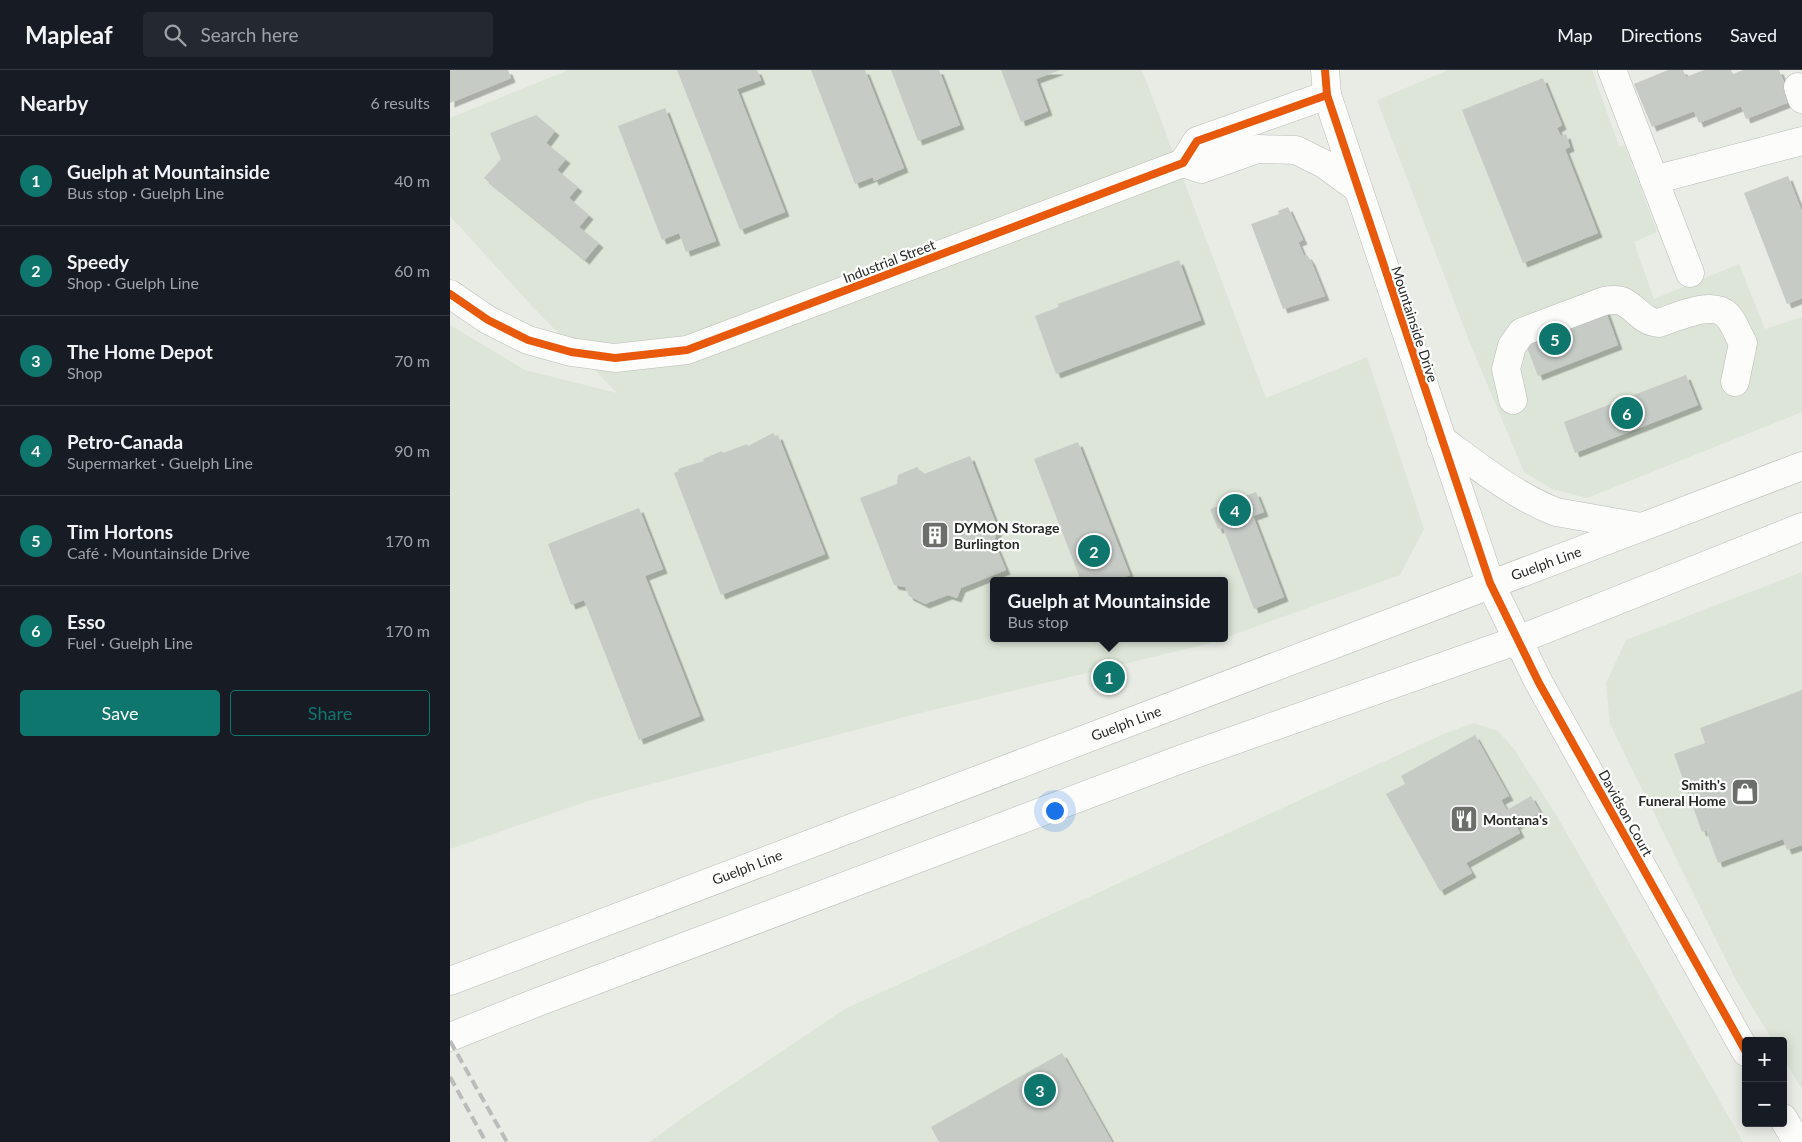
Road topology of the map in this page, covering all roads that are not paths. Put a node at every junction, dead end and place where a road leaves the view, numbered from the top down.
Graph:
1 (1306, 70) edge
2 (1612, 70) edge
3 (1326, 82) edge
4 (1802, 141) edge
5 (1183, 163) junction
6 (1654, 180) junction
7 (1357, 188) junction
8 (1690, 273) dead end
9 (450, 294) edge
10 (1735, 382) dead end
11 (1513, 400) dead end
12 (1441, 439) junction
13 (1802, 466) edge
14 (1802, 527) edge
15 (1641, 528) junction
16 (1490, 583) junction
17 (1518, 640) junction
18 (450, 981) edge
19 (450, 1037) edge
20 (1742, 1045) edge
21 (1787, 1125) edge
22 (1797, 1142) edge

1 - 3 main road, Mountainside Drive
2 - 6 main road
3 - 5 main road
3 - 7 main road, Mountainside Drive
4 - 6 main road
5 - 7 main road
5 - 9 main road, Industrial Street
6 - 8 main road
7 - 12 main road, Mountainside Drive
10 - 11 main road
12 - 15 main road
12 - 16 main road, Mountainside Drive
13 - 15 main road, Guelph Line
14 - 17 main road
15 - 16 main road, Guelph Line
16 - 17 main road, Davidson Court
16 - 18 main road, Guelph Line
17 - 19 main road
17 - 20 main road, Davidson Court
21 - 22 main road

